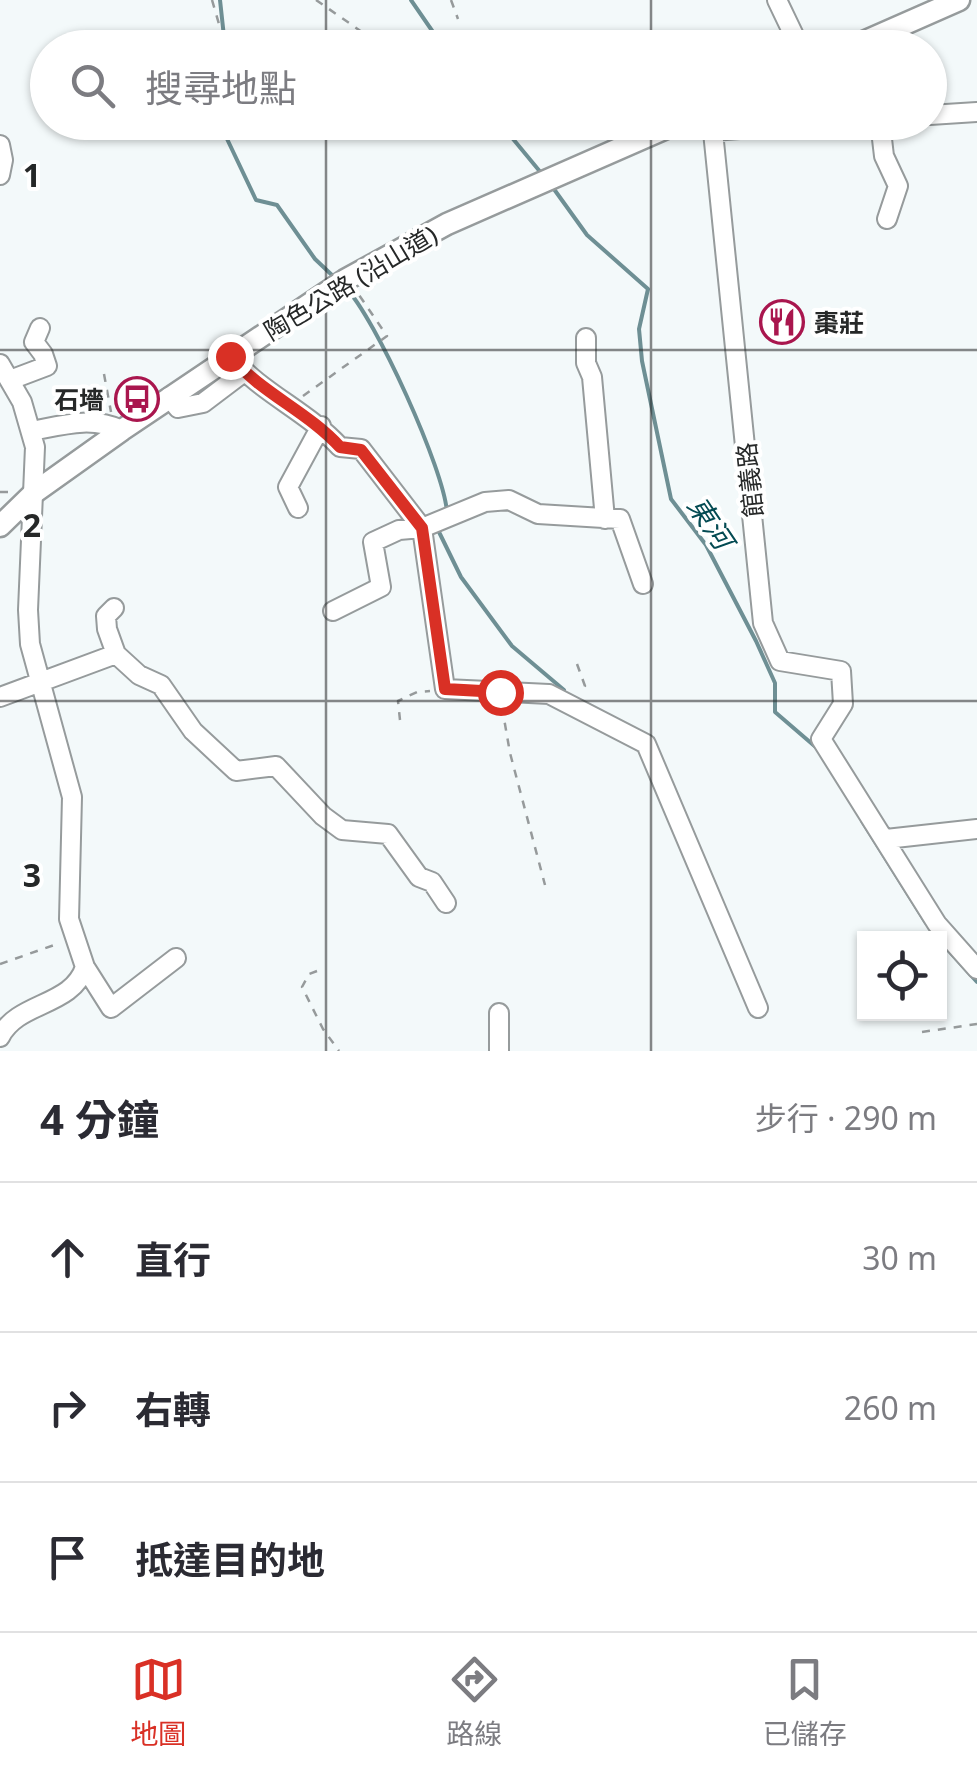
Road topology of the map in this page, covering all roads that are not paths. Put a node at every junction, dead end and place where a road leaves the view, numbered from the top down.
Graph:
1 (777, 0) edge
2 (959, 0) edge
3 (791, 30) edge
4 (891, 30) edge
5 (977, 112) edge
6 (947, 115) edge
7 (638, 140) edge
8 (714, 140) edge
9 (882, 140) edge
10 (0, 145) edge
11 (0, 175) edge
12 (886, 219) dead end
13 (40, 328) dead end
14 (586, 338) dead end
15 (237, 364) junction
16 (5, 372) edge
17 (320, 426) junction
18 (122, 430) junction
19 (32, 431) junction
20 (35, 492) junction
21 (298, 508) dead end
22 (605, 518) junction
23 (0, 526) edge
24 (422, 528) junction
25 (643, 584) dead end
26 (114, 608) dead end
27 (333, 610) dead end
28 (116, 654) junction
29 (41, 681) junction
30 (0, 697) edge
31 (977, 829) edge
32 (886, 839) junction
33 (446, 903) dead end
34 (176, 958) dead end
35 (84, 967) junction
36 (977, 969) edge
37 (758, 1008) dead end
38 (499, 1014) dead end
39 (0, 1037) edge
40 (499, 1051) edge

1 - 3 street
2 - 4 main road
5 - 6 street
7 - 15 main road, 陶色公路 (沿山道)
8 - 32 street, 館義路
9 - 12 street
10 - 11 street
13 - 16 street
14 - 22 street
15 - 17 street
15 - 18 main road, 陶色公路 (沿山道)
16 - 19 street
17 - 21 street
17 - 24 street
18 - 19 street
18 - 20 main road, 陶色公路 (沿山道)
19 - 20 street
20 - 23 main road, 陶色公路 (沿山道)
20 - 29 street
22 - 24 street
22 - 25 street
24 - 27 street
24 - 37 street
26 - 28 street
28 - 29 street
28 - 33 street
29 - 30 street
29 - 35 street
31 - 32 street
32 - 36 street, 館義路
34 - 35 street
35 - 39 street
38 - 40 street

